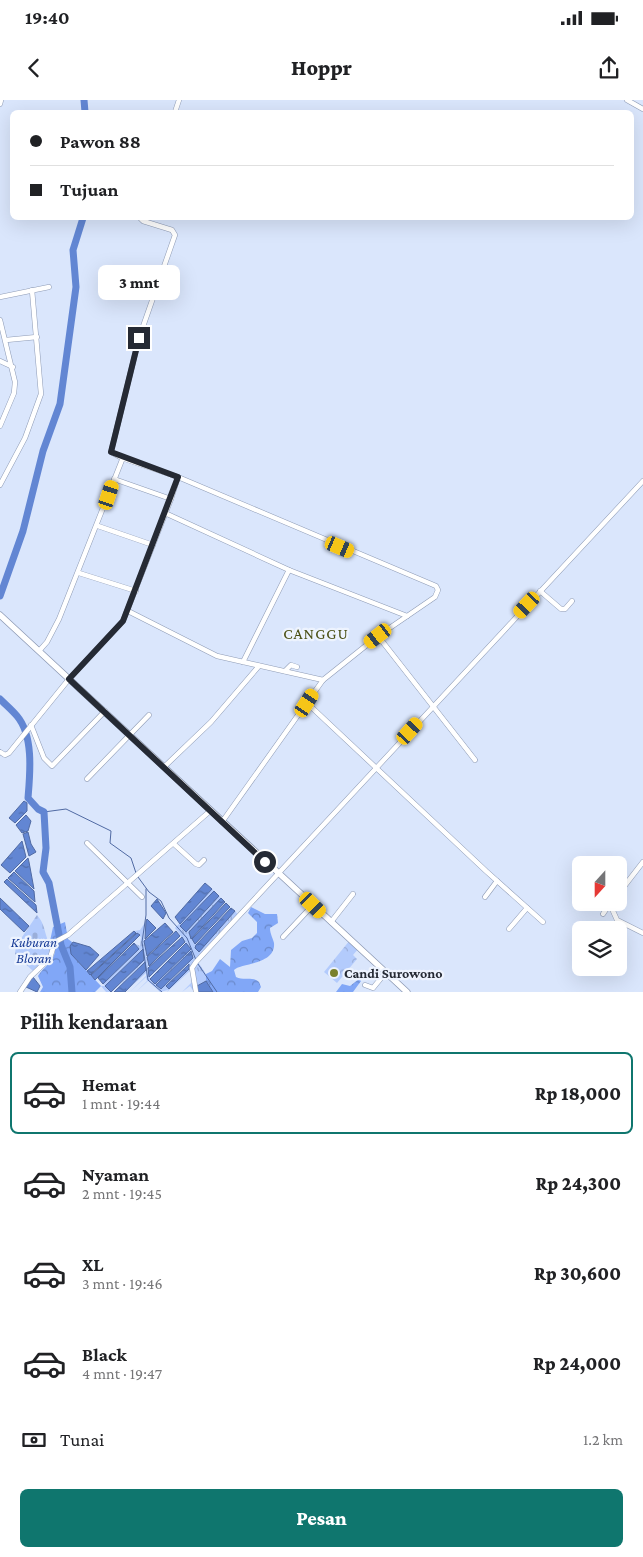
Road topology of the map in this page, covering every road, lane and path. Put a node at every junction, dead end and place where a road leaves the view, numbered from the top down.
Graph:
1 (1, 100) edge
2 (627, 100) edge
3 (0, 104) edge
4 (643, 109) edge
5 (142, 220) edge
6 (49, 287) dead end
7 (32, 290) junction
8 (0, 297) edge
9 (0, 320) edge
10 (37, 338) junction
11 (6, 340) junction
12 (0, 361) edge
13 (13, 367) junction
14 (2, 417) edge
15 (0, 426) edge
16 (122, 458) junction
17 (2, 476) edge
18 (178, 477) junction
19 (114, 479) junction
20 (643, 481) edge
21 (0, 485) edge
22 (170, 498) junction
23 (165, 513) junction
24 (98, 526) junction
25 (153, 545) junction
26 (289, 570) junction
27 (79, 573) junction
28 (136, 591) junction
29 (540, 591) junction
30 (572, 601) dead end
31 (128, 611) junction
32 (0, 615) edge
33 (407, 616) junction
34 (378, 636) junction
35 (39, 651) junction
36 (243, 662) junction
37 (259, 666) junction
38 (297, 667) dead end
39 (285, 671) junction
40 (69, 679) junction
41 (323, 680) junction
42 (307, 703) junction
43 (432, 706) junction
44 (105, 711) junction
45 (149, 715) dead end
46 (30, 726) junction
47 (130, 735) junction
48 (0, 752) edge
49 (475, 760) dead end
50 (164, 767) junction
51 (376, 768) junction
52 (87, 779) dead end
53 (210, 811) junction
54 (222, 822) junction
55 (88, 843) dead end
56 (174, 844) junction
57 (204, 860) dead end
58 (643, 862) edge
59 (279, 875) junction
60 (628, 881) edge
61 (497, 882) junction
62 (129, 884) junction
63 (353, 894) dead end
64 (142, 897) dead end
65 (485, 897) dead end
66 (313, 905) junction
67 (527, 908) junction
68 (605, 911) edge
69 (613, 911) edge
70 (603, 914) dead end
71 (331, 922) junction
72 (543, 922) dead end
73 (509, 929) dead end
74 (643, 933) edge
75 (283, 937) dead end
76 (386, 972) junction
77 (365, 985) dead end
78 (20, 992) edge
79 (196, 992) edge
80 (408, 992) edge

1 - 3 street
2 - 4 street
5 - 16 street
6 - 7 street
7 - 8 street
7 - 10 street
9 - 11 street
10 - 11 street
10 - 17 street
11 - 13 street
12 - 13 street
13 - 14 street
14 - 15 street
16 - 18 street
16 - 19 street
17 - 21 street
18 - 22 street
18 - 33 street
19 - 22 street
19 - 24 street
20 - 29 street
22 - 23 street
23 - 25 street
23 - 26 street
24 - 25 street
24 - 27 street
25 - 28 street
26 - 33 street
26 - 36 street
27 - 28 street
27 - 35 street
28 - 31 street
29 - 30 street
29 - 43 street
31 - 36 street
31 - 40 street
32 - 35 street
33 - 34 street
34 - 41 street
34 - 43 street
35 - 40 street
36 - 37 street
37 - 39 street
37 - 50 street
38 - 39 street
39 - 41 street
40 - 44 street
40 - 46 street
41 - 42 street
42 - 51 street
42 - 54 street
43 - 49 street
43 - 51 street
44 - 46 street
44 - 47 street
45 - 47 street
46 - 48 street
47 - 50 street
47 - 52 street
50 - 53 street
51 - 59 street
51 - 61 street
53 - 54 street
53 - 56 street
54 - 59 street
55 - 62 street
56 - 57 street
56 - 62 street
58 - 60 street
59 - 66 street
59 - 79 street
61 - 65 street
61 - 67 street
62 - 64 street
62 - 78 street
63 - 71 street
66 - 71 street
66 - 75 street
67 - 72 street
67 - 73 street
68 - 70 street
69 - 74 street
71 - 76 street
76 - 77 street
76 - 80 street

